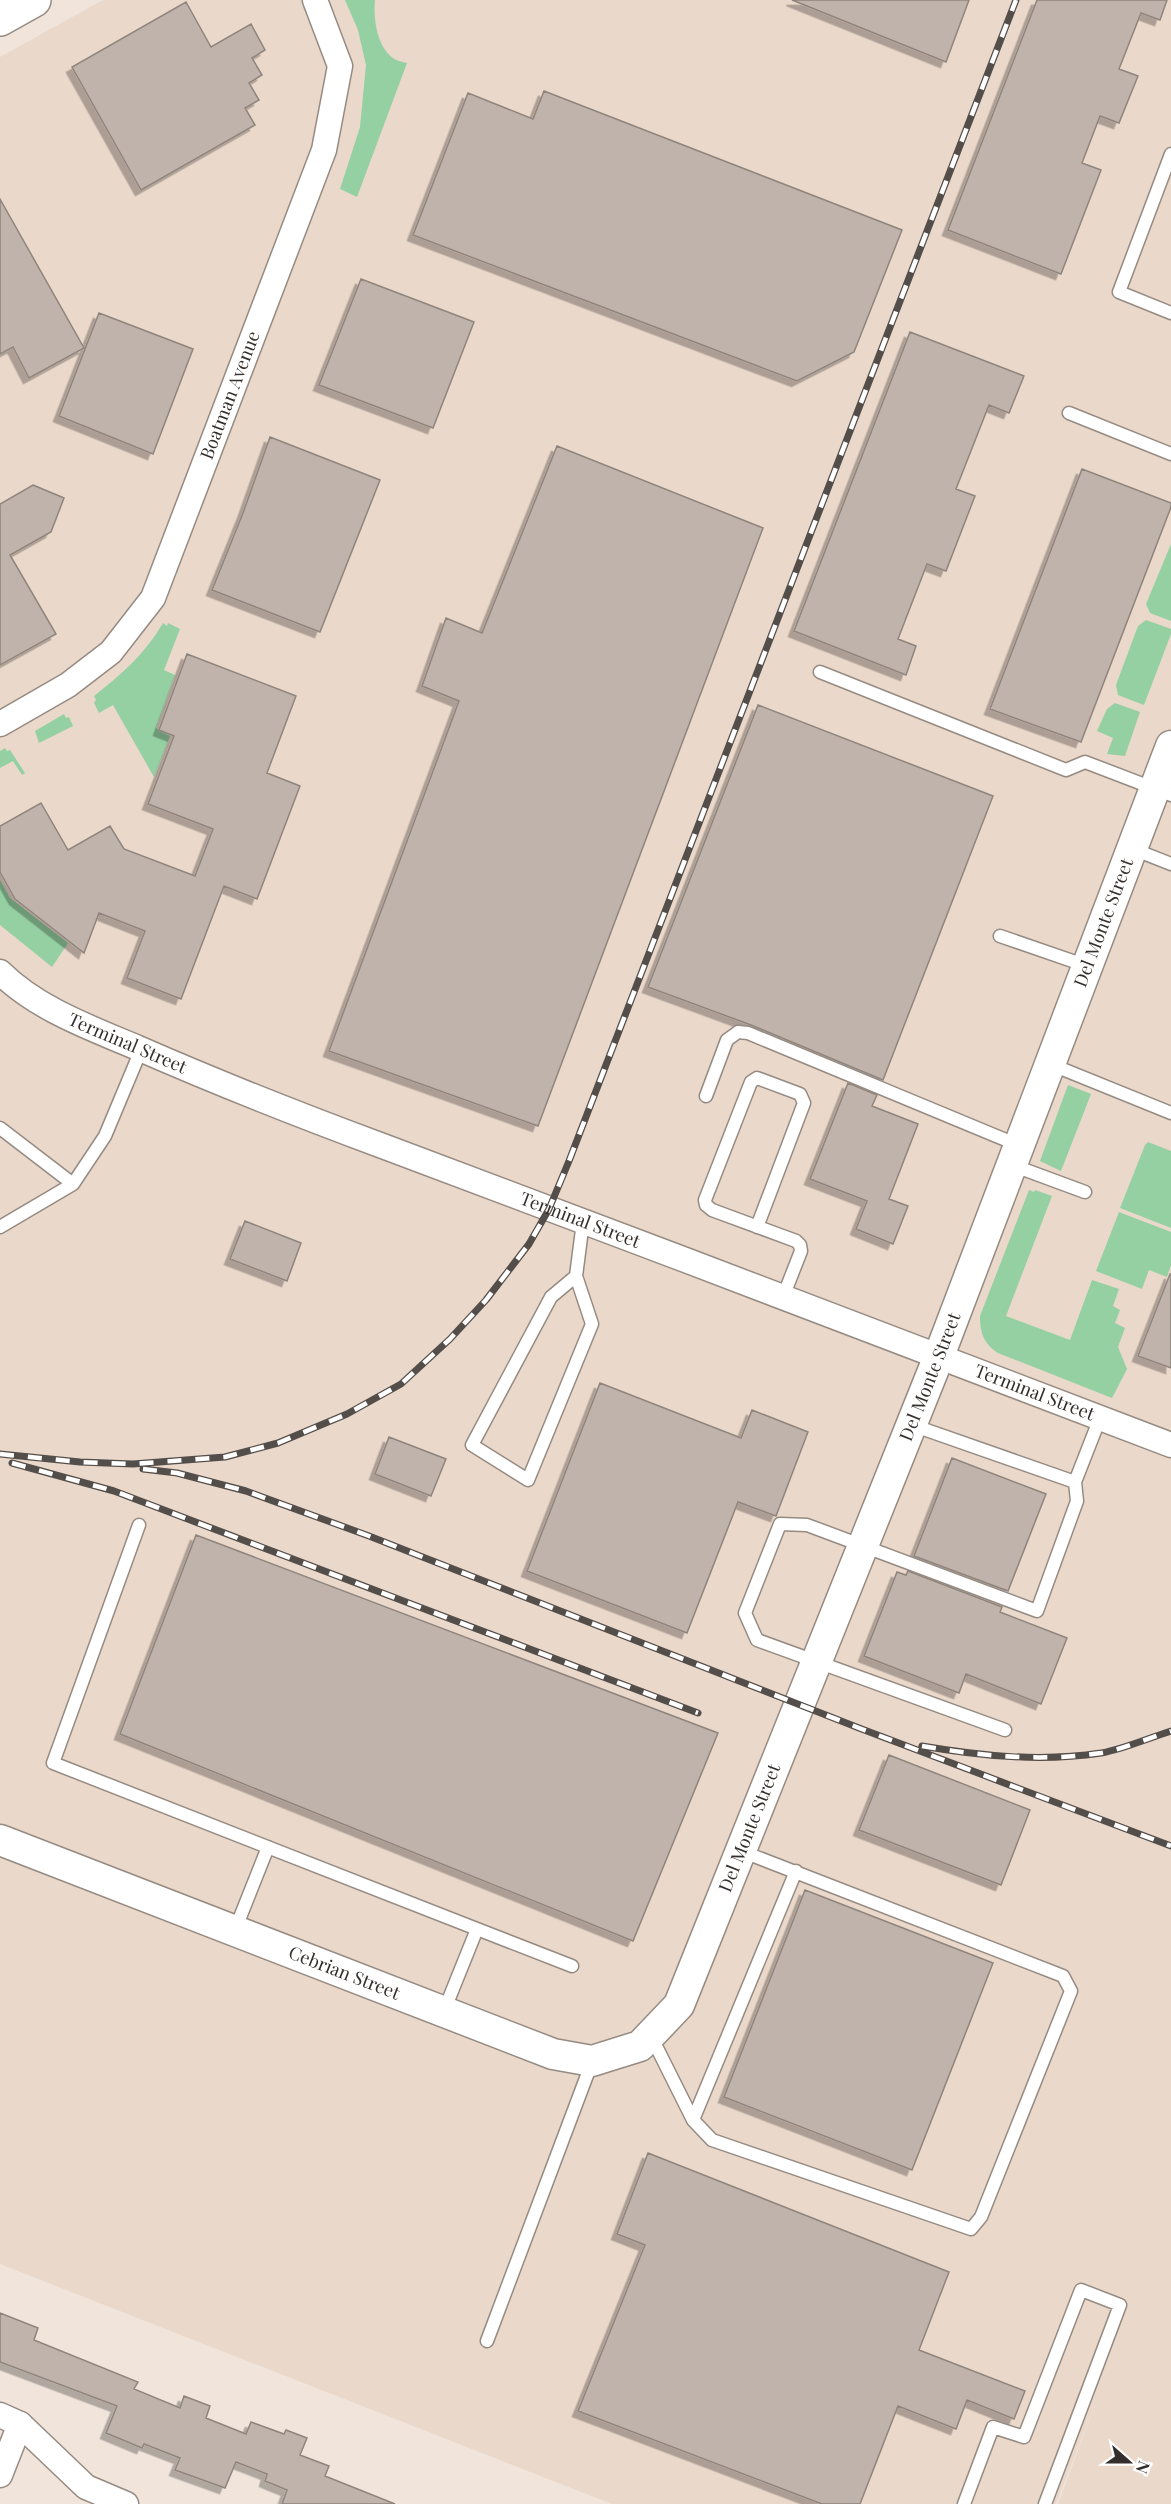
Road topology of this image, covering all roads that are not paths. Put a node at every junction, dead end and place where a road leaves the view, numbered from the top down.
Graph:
1 (34, 0) edge
2 (315, 0) edge
3 (0, 19) edge
4 (1171, 154) edge
5 (1171, 313) edge
6 (1069, 413) dead end
7 (1171, 454) edge
8 (820, 672) dead end
9 (0, 724) edge
10 (1171, 746) edge
11 (1163, 792) edge
12 (1132, 848) junction
13 (1171, 864) edge
14 (1000, 936) dead end
15 (1087, 966) junction
16 (0, 972) edge
17 (141, 1050) junction
18 (1050, 1064) junction
19 (706, 1096) dead end
20 (1171, 1113) edge
21 (0, 1128) edge
22 (1016, 1155) junction
23 (73, 1184) junction
24 (1085, 1192) dead end
25 (583, 1222) junction
26 (0, 1227) edge
27 (757, 1227) junction
28 (576, 1276) junction
29 (783, 1297) junction
30 (939, 1356) junction
31 (1100, 1418) junction
32 (912, 1424) junction
33 (1171, 1446) edge
34 (1075, 1482) junction
35 (139, 1525) dead end
36 (863, 1546) junction
37 (816, 1663) junction
38 (1005, 1730) dead end
39 (0, 1840) edge
40 (268, 1847) junction
41 (741, 1851) junction
42 (796, 1871) junction
43 (477, 1929) junction
44 (234, 1931) junction
45 (572, 1966) dead end
46 (679, 2005) joint
47 (444, 2012) junction
48 (650, 2035) junction
49 (592, 2061) junction
50 (693, 2120) junction
51 (488, 2341) dead end
52 (10, 2419) edge
53 (0, 2475) edge
54 (126, 2504) edge
55 (964, 2504) edge
56 (1045, 2504) edge

1 - 3 main road
2 - 9 street, Boatman Avenue
4 - 5 lane
6 - 7 lane
8 - 11 lane
10 - 11 street, Del Monte Street
11 - 12 street, Del Monte Street
12 - 13 lane
12 - 15 street, Del Monte Street
14 - 15 lane
15 - 18 street, Del Monte Street
16 - 17 street, Terminal Street
17 - 23 lane
17 - 25 street, Terminal Street
18 - 20 lane
18 - 22 street, Del Monte Street
19 - 22 lane
21 - 23 lane
22 - 24 lane
22 - 30 street, Del Monte Street
23 - 26 lane
25 - 28 lane
25 - 29 street, Terminal Street
27 - 27 lane
27 - 29 lane
28 - 28 lane
29 - 30 street, Terminal Street
30 - 31 street, Terminal Street
30 - 32 street, Del Monte Street
31 - 33 street, Terminal Street
31 - 34 lane
32 - 34 lane
32 - 36 street, Del Monte Street
34 - 36 lane
35 - 40 lane
36 - 37 street, Del Monte Street
36 - 37 lane
37 - 38 lane
37 - 41 street, Del Monte Street
39 - 44 street, Cebrian Street
40 - 43 lane
40 - 44 lane
41 - 42 lane
41 - 46 street, Del Monte Street
42 - 50 lane
42 - 50 lane
43 - 45 lane
43 - 47 lane
44 - 47 street, Cebrian Street
46 - 48 street, Cebrian Street
47 - 49 street, Cebrian Street
48 - 49 street, Cebrian Street
48 - 50 lane
49 - 51 lane
52 - 53 street
52 - 54 street
55 - 56 lane

